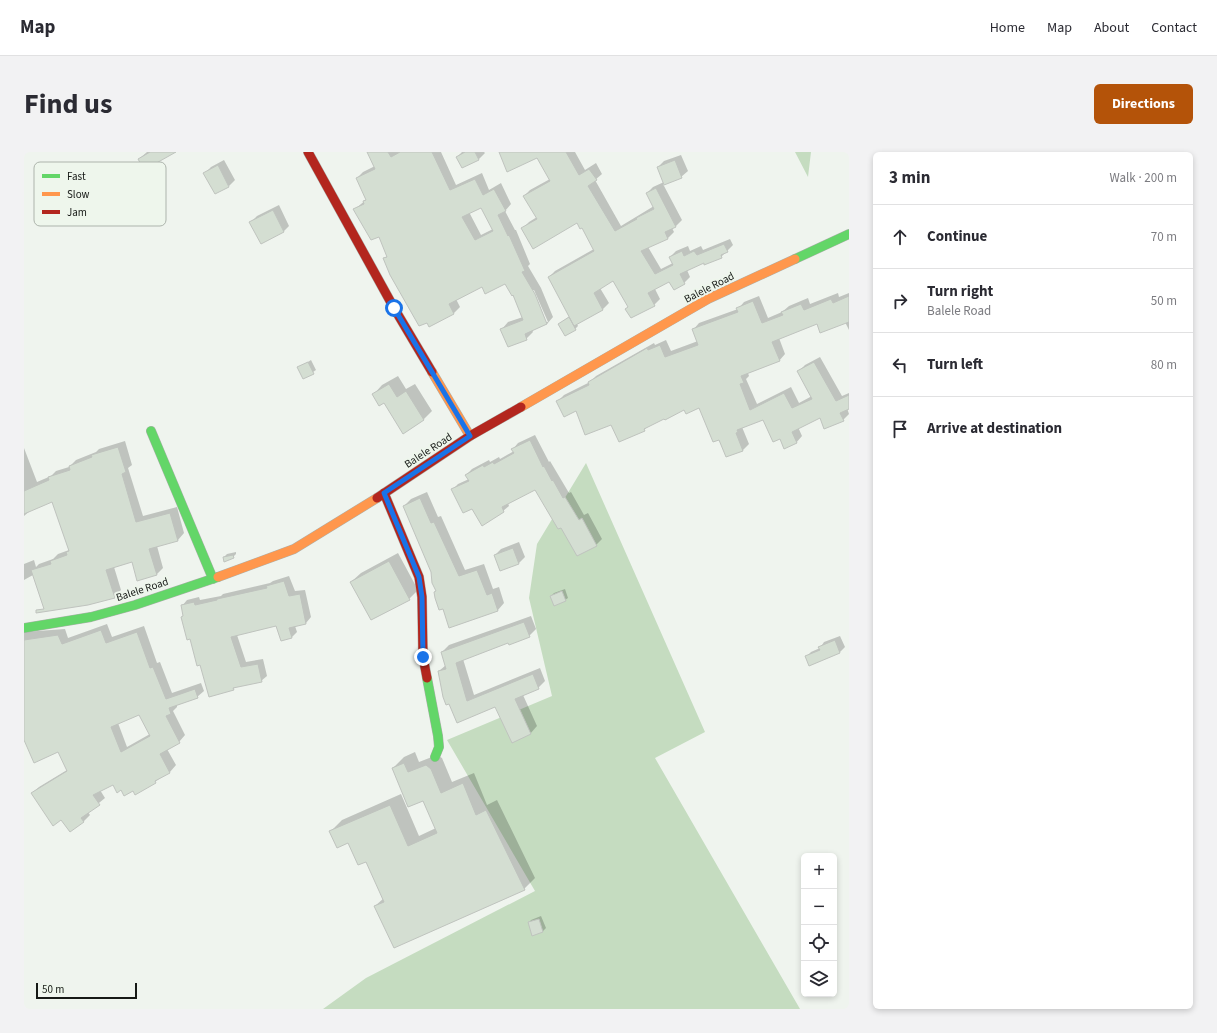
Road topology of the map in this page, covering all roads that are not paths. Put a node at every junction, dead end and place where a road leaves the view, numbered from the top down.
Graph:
1 (308, 152) edge
2 (849, 234) edge
3 (151, 431) dead end
4 (470, 436) junction
5 (384, 493) junction
6 (212, 579) junction
7 (24, 628) edge
8 (435, 757) dead end

1 - 4 street
2 - 4 street, Balele Road
3 - 6 street
4 - 5 street, Balele Road
5 - 6 street, Balele Road
5 - 8 street
6 - 7 street, Balele Road

